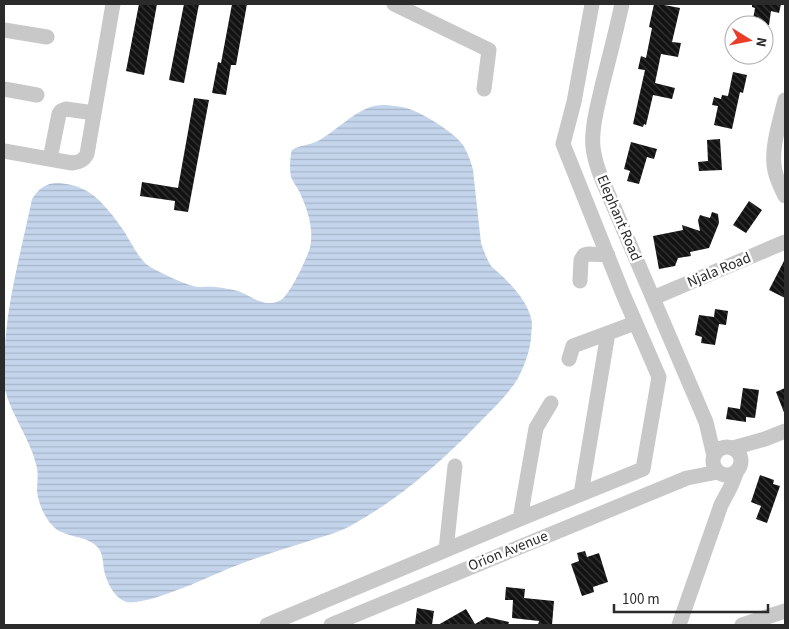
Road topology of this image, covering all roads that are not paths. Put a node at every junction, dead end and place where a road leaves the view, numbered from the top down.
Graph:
1 (113, 4) edge
2 (394, 4) edge
3 (592, 4) edge
4 (622, 4) edge
5 (4, 30) edge
6 (46, 37) dead end
7 (4, 89) edge
8 (484, 89) dead end
9 (37, 95) dead end
10 (785, 100) edge
11 (94, 114) junction
12 (4, 151) edge
13 (50, 159) junction
14 (785, 196) edge
15 (785, 242) edge
16 (608, 255) junction
17 (580, 281) dead end
18 (653, 298) junction
19 (635, 323) junction
20 (608, 333) junction
21 (569, 360) dead end
22 (550, 403) dead end
23 (706, 422) junction
24 (785, 431) edge
25 (735, 457) junction
26 (717, 465) junction
27 (455, 466) dead end
28 (581, 494) junction
29 (721, 505) junction
30 (520, 519) junction
31 (446, 550) junction
32 (785, 611) edge
33 (267, 625) edge
34 (331, 625) edge
35 (679, 625) edge
36 (742, 625) edge

1 - 11 street
2 - 8 street
3 - 16 street
4 - 18 street, Elephant Road
5 - 6 street
7 - 9 street
10 - 14 street
11 - 13 street
11 - 13 street
12 - 13 street
15 - 18 street, Njala Road
16 - 17 street
16 - 19 street
18 - 23 street, Elephant Road
19 - 20 street
19 - 28 street
20 - 21 street
20 - 28 street
22 - 30 street
23 - 25 street, Elephant Road
23 - 26 street, Elephant Road
24 - 25 street
25 - 26 street, Orion Avenue
25 - 26 street
25 - 29 street
26 - 29 street, Elephant Road
26 - 34 street, Orion Avenue
27 - 31 street
28 - 30 street
29 - 35 street
30 - 31 street
31 - 33 street
32 - 36 street

